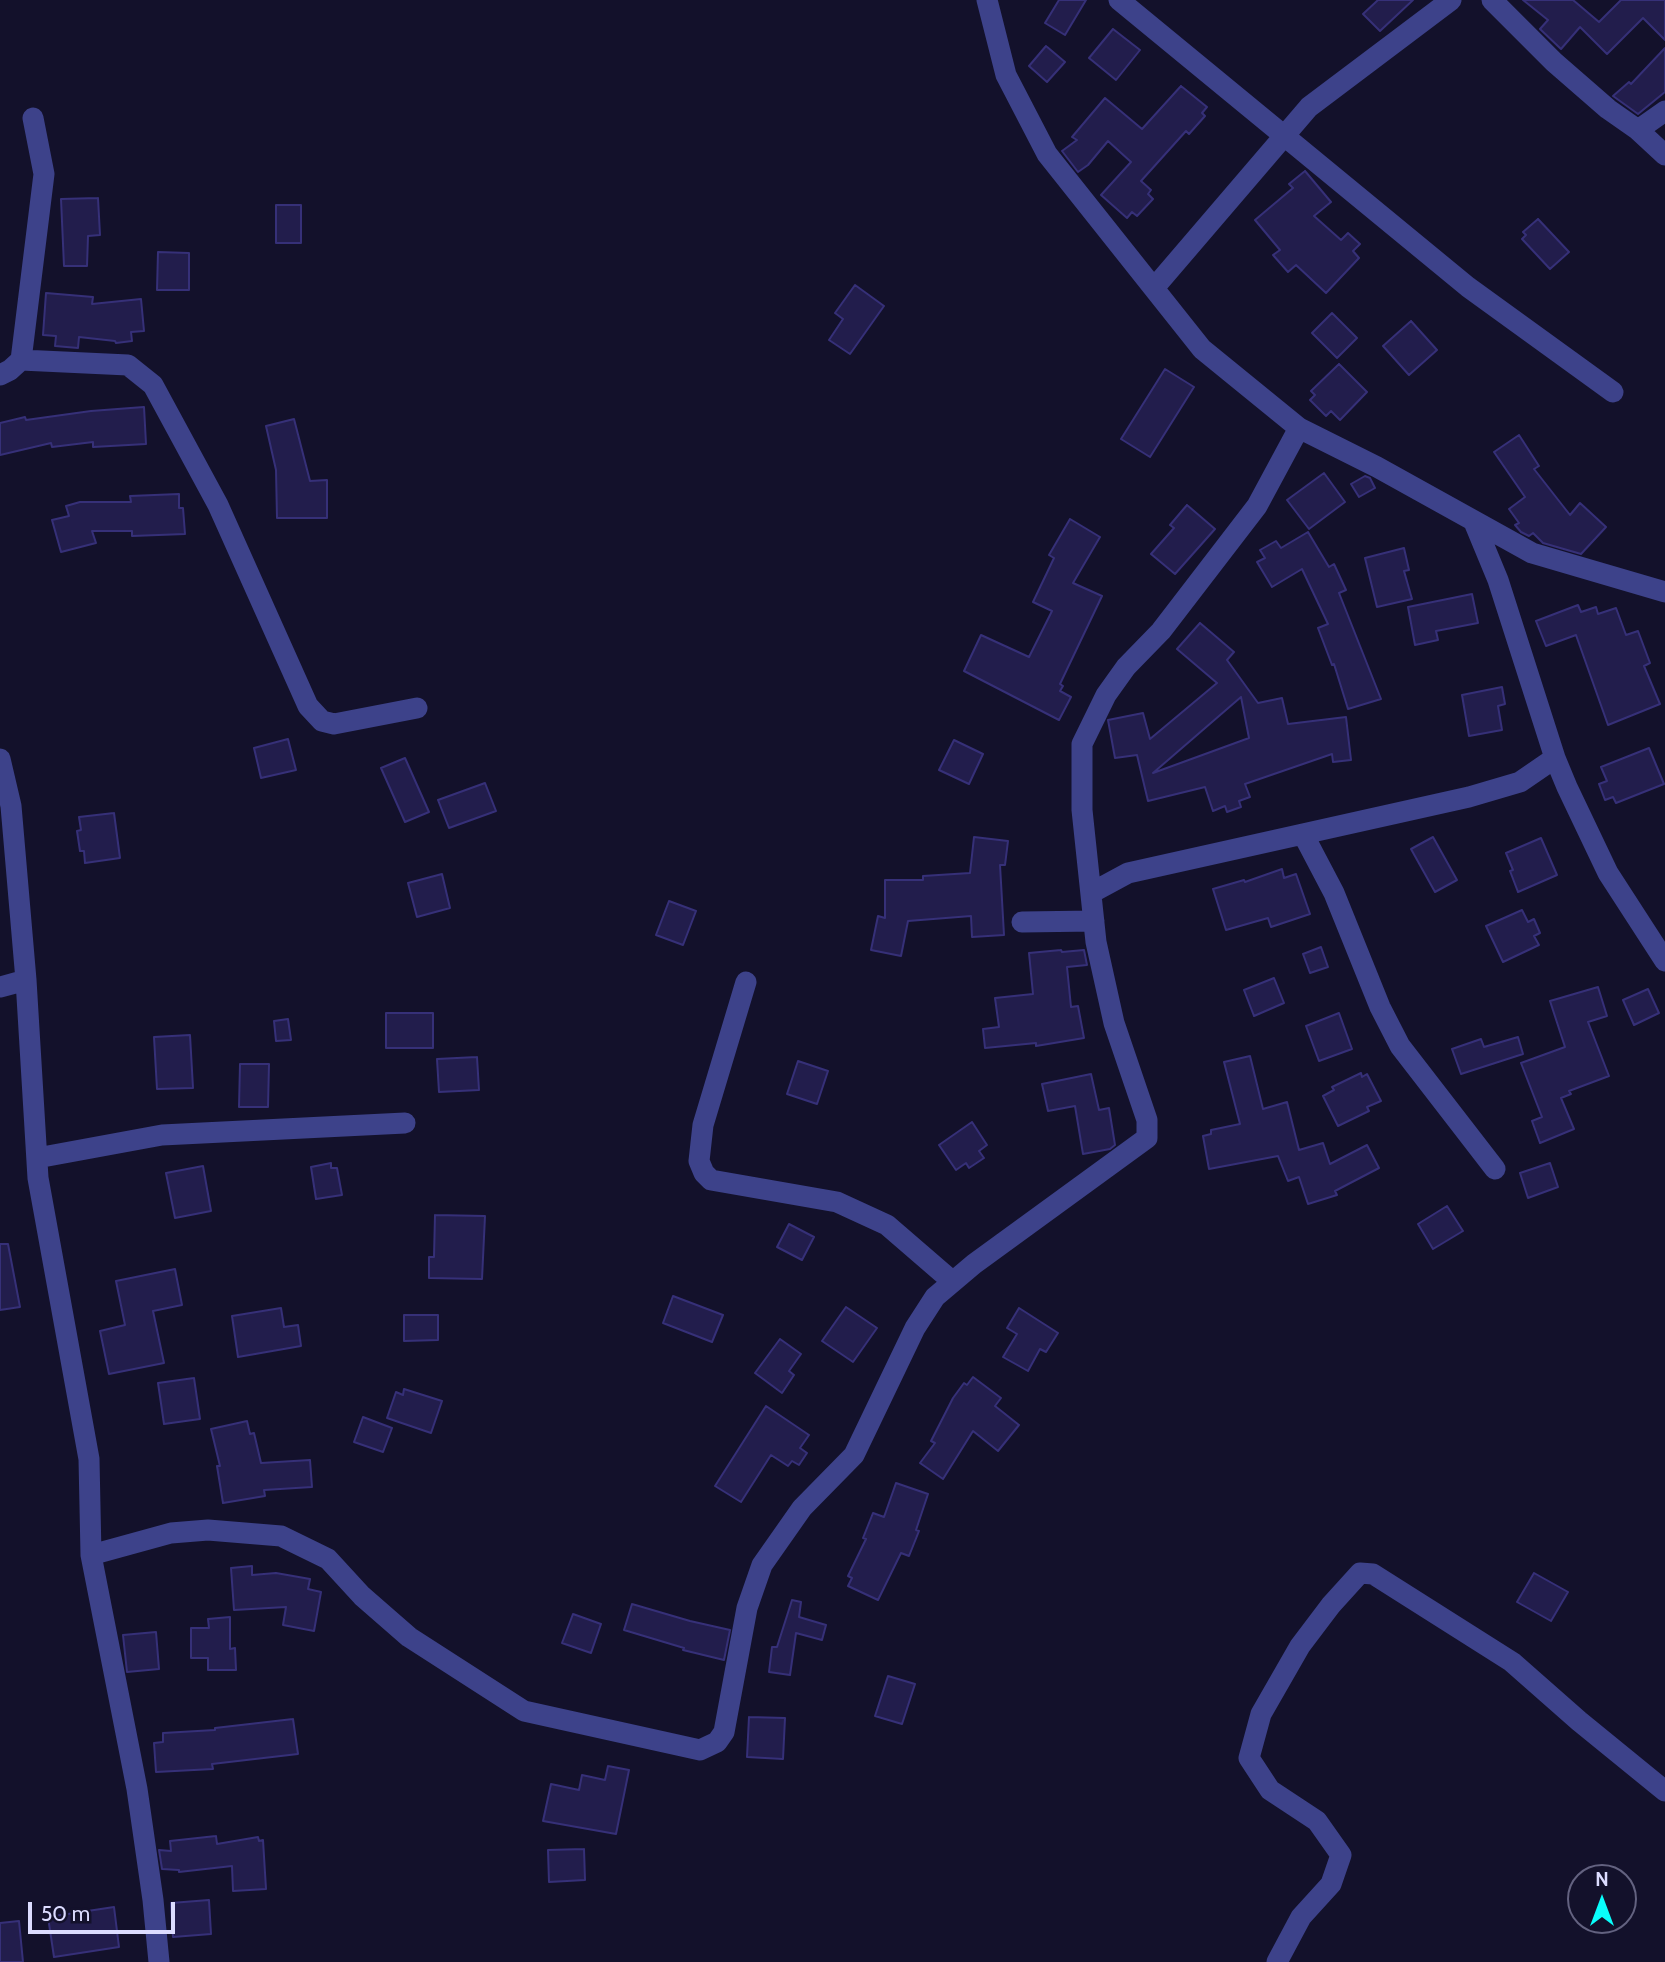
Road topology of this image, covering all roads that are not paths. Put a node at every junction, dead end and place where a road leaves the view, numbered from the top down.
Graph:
1 (987, 0) edge
2 (1119, 0) edge
3 (1451, 0) edge
4 (1492, 0) edge
5 (1665, 111) edge
6 (33, 118) dead end
7 (1638, 130) junction
8 (1285, 136) junction
9 (1665, 155) edge
10 (1154, 288) junction
11 (21, 360) junction
12 (0, 374) edge
13 (1613, 392) dead end
14 (1299, 428) junction
15 (1474, 522) junction
16 (1665, 592) edge
17 (417, 708) dead end
18 (1555, 758) junction
19 (0, 759) edge
20 (1303, 834) junction
21 (1091, 892) junction
22 (1094, 921) junction
23 (1022, 922) dead end
24 (1665, 961) edge
25 (26, 980) junction
26 (746, 982) dead end
27 (0, 987) edge
28 (405, 1123) dead end
29 (37, 1158) junction
30 (1494, 1169) dead end
31 (953, 1282) junction
32 (91, 1555) junction
33 (1665, 1791) edge
34 (159, 1962) edge
35 (1277, 1962) edge

1 - 10 street
2 - 8 street
3 - 8 street
4 - 7 street
5 - 7 street
6 - 11 street
7 - 9 street
8 - 10 street
8 - 13 street
10 - 14 street
11 - 12 street
11 - 17 street
14 - 15 street
14 - 21 street
15 - 16 street
15 - 18 street
18 - 20 street
18 - 24 street
19 - 25 street
20 - 21 street
20 - 30 street
21 - 22 street
22 - 23 street
22 - 31 street
25 - 27 street
25 - 29 street
26 - 31 street
28 - 29 street
29 - 32 street
31 - 32 street
32 - 34 street
33 - 35 street

